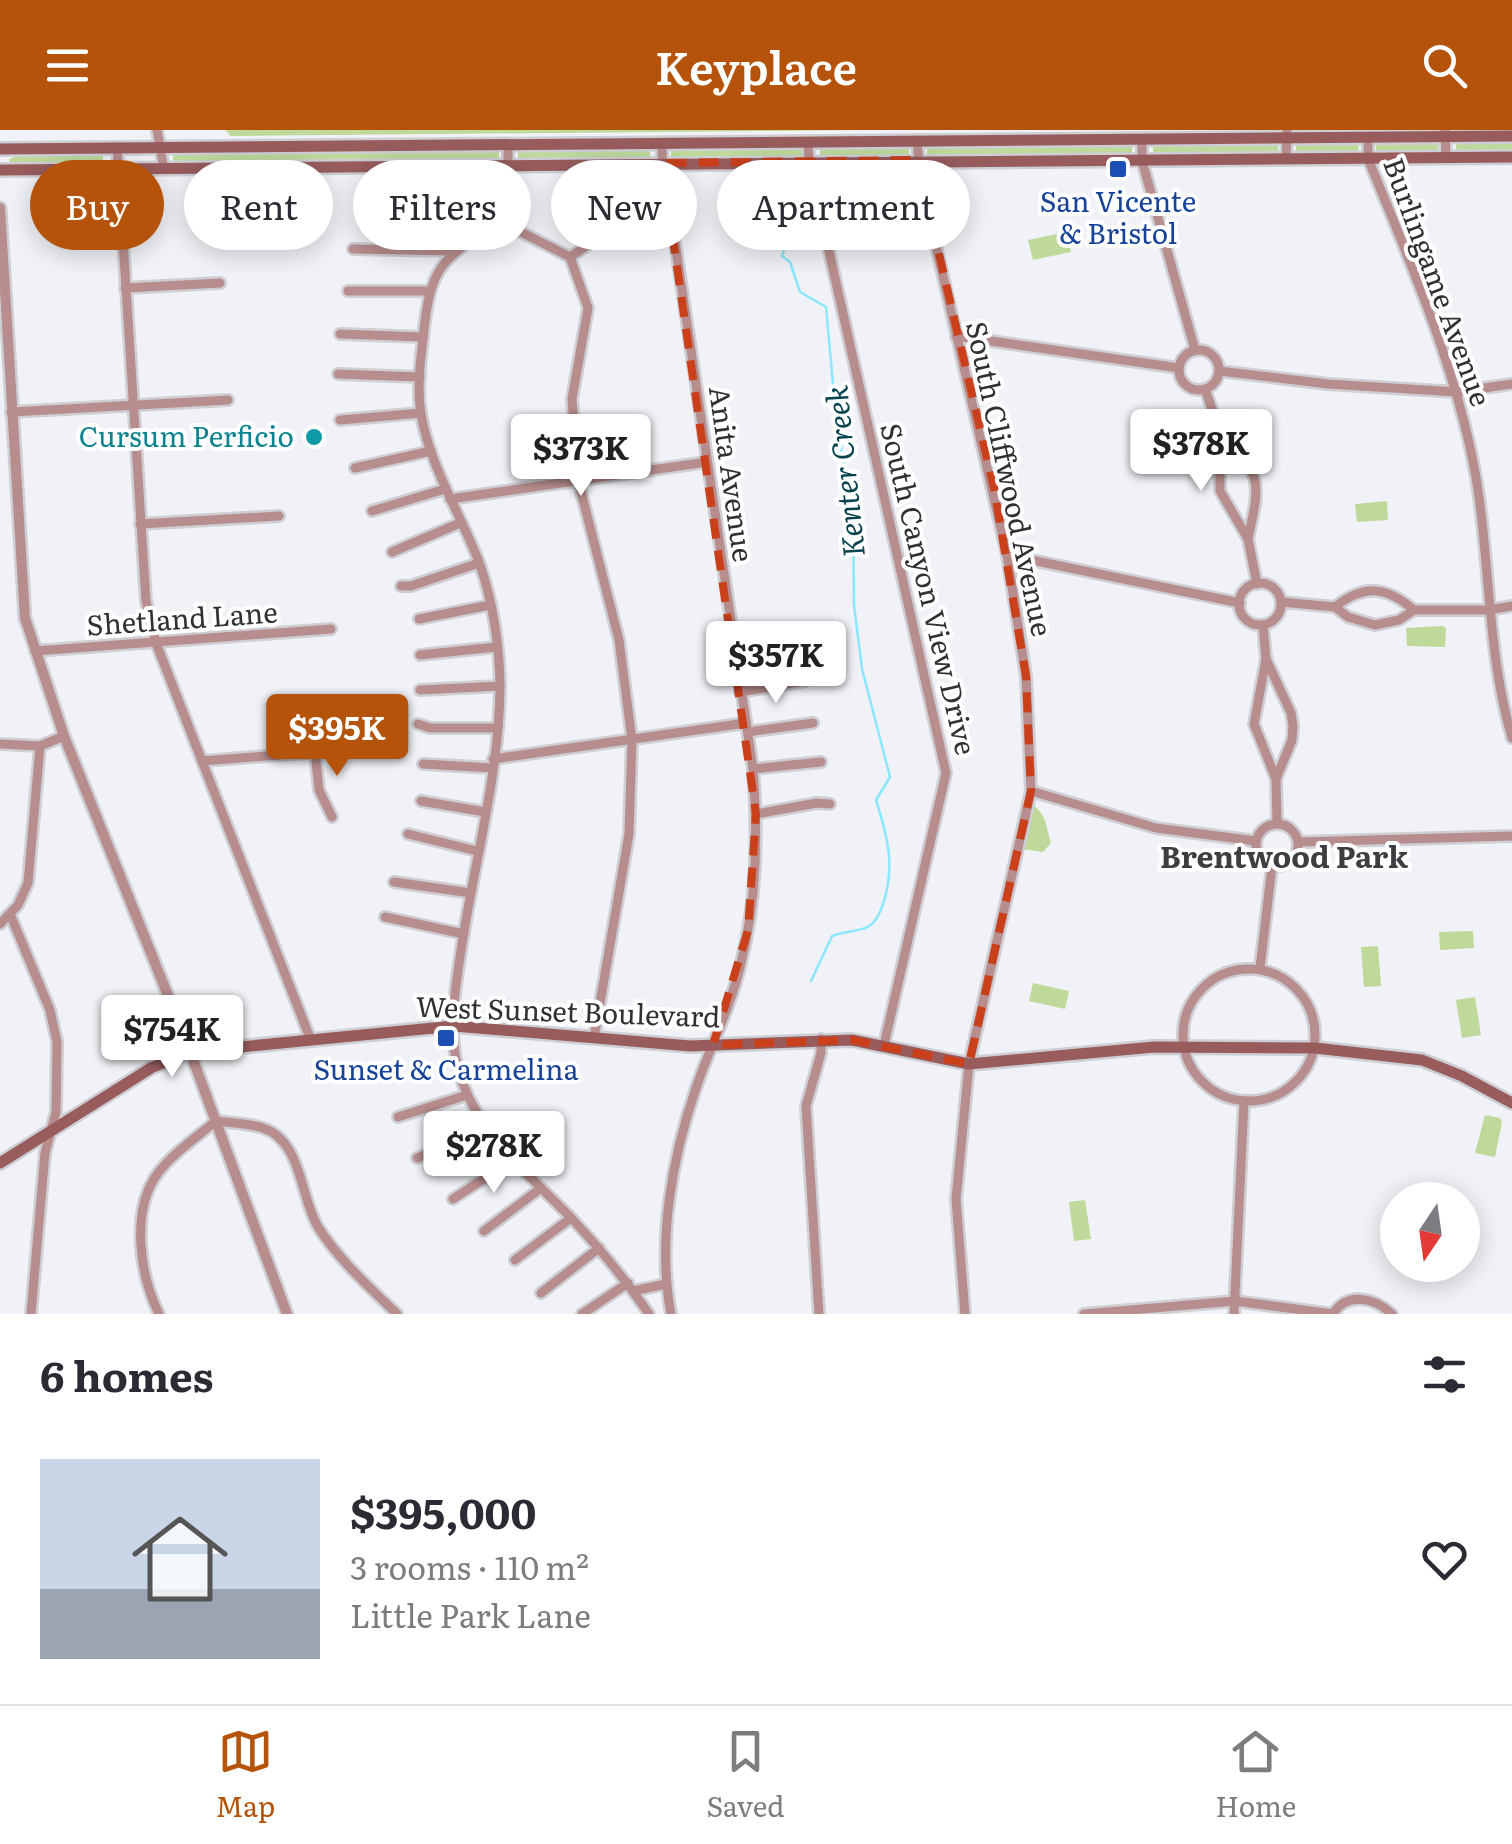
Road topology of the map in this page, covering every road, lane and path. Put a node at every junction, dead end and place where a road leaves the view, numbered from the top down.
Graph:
1 (157, 130) edge
2 (1446, 133) edge
3 (1287, 134) edge
4 (1512, 136) edge
5 (1368, 137) junction
6 (1142, 139) junction
7 (916, 140) junction
8 (808, 142) junction
9 (662, 144) junction
10 (508, 145) junction
11 (117, 147) junction
12 (162, 147) junction
13 (0, 148) edge
14 (1512, 157) edge
15 (1446, 158) junction
16 (1368, 159) junction
17 (118, 160) edge
18 (163, 160) edge
19 (508, 160) edge
20 (662, 160) edge
21 (809, 160) edge
22 (917, 160) edge
23 (970, 160) edge
24 (1286, 160) junction
25 (1142, 162) junction
26 (353, 167) edge
27 (164, 169) edge
28 (0, 170) edge
29 (30, 170) edge
30 (0, 208) edge
31 (531, 237) edge
32 (123, 250) edge
33 (404, 250) edge
34 (580, 250) edge
35 (673, 250) edge
36 (829, 250) edge
37 (937, 250) edge
38 (454, 251) joint
39 (570, 257) junction
40 (220, 283) dead end
41 (126, 288) junction
42 (348, 291) dead end
43 (429, 291) junction
44 (340, 334) dead end
45 (956, 336) junction
46 (423, 337) junction
47 (1194, 350) junction
48 (1179, 368) junction
49 (1219, 371) junction
50 (338, 374) dead end
51 (420, 378) junction
52 (1512, 384) edge
53 (1205, 388) junction
54 (1458, 392) junction
55 (228, 400) dead end
56 (132, 405) junction
57 (11, 412) junction
58 (421, 413) junction
59 (340, 420) dead end
60 (1220, 432) junction
61 (431, 451) junction
62 (707, 462) junction
63 (355, 468) dead end
64 (578, 480) junction
65 (448, 494) junction
66 (372, 511) dead end
67 (279, 516) dead end
68 (460, 523) junction
69 (140, 524) junction
70 (1248, 539) junction
71 (392, 552) dead end
72 (1007, 555) junction
73 (479, 563) junction
74 (1257, 584) junction
75 (401, 586) dead end
76 (1240, 602) junction
77 (1280, 602) junction
78 (490, 605) junction
79 (1335, 606) junction
80 (1512, 606) edge
81 (1414, 610) junction
82 (1489, 610) junction
83 (419, 619) dead end
84 (1263, 625) junction
85 (331, 629) dead end
86 (805, 642) dead end
87 (156, 643) junction
88 (496, 647) junction
89 (734, 650) junction
90 (35, 651) junction
91 (420, 655) dead end
92 (1266, 659) junction
93 (805, 682) dead end
94 (500, 686) junction
95 (420, 690) dead end
96 (740, 692) junction
97 (813, 723) dead end
98 (418, 724) dead end
99 (498, 728) junction
100 (747, 728) junction
101 (64, 736) junction
102 (1512, 738) edge
103 (632, 740) junction
104 (0, 744) edge
105 (40, 746) junction
106 (330, 751) dead end
107 (315, 752) junction
108 (202, 761) junction
109 (821, 762) dead end
110 (423, 764) dead end
111 (493, 764) junction
112 (753, 770) junction
113 (1276, 778) junction
114 (1031, 792) junction
115 (421, 800) dead end
116 (830, 804) dead end
117 (485, 812) junction
118 (756, 814) junction
119 (332, 817) dead end
120 (1277, 823) junction
121 (408, 834) dead end
122 (1512, 836) edge
123 (1256, 841) junction
124 (1299, 842) junction
125 (477, 851) junction
126 (1272, 866) junction
127 (394, 882) dead end
128 (471, 892) junction
129 (10, 914) junction
130 (385, 917) dead end
131 (0, 924) edge
132 (464, 934) junction
133 (1260, 968) junction
134 (454, 1026) junction
135 (310, 1038) junction
136 (594, 1038) junction
137 (821, 1039) junction
138 (713, 1045) junction
139 (884, 1045) junction
140 (1183, 1046) junction
141 (1315, 1048) junction
142 (188, 1052) junction
143 (969, 1064) junction
144 (467, 1095) junction
145 (1244, 1101) junction
146 (1512, 1103) edge
147 (398, 1117) dead end
148 (216, 1121) junction
149 (487, 1131) junction
150 (52, 1133) junction
151 (418, 1158) dead end
152 (513, 1160) junction
153 (0, 1163) edge
154 (540, 1188) junction
155 (453, 1199) dead end
156 (571, 1218) junction
157 (484, 1231) dead end
158 (599, 1248) junction
159 (515, 1260) dead end
160 (666, 1284) junction
161 (630, 1287) junction
162 (541, 1293) dead end
163 (1235, 1301) junction
164 (32, 1314) edge
165 (159, 1314) edge
166 (287, 1314) edge
167 (397, 1314) edge
168 (582, 1314) edge
169 (649, 1314) edge
170 (670, 1314) edge
171 (819, 1314) edge
172 (965, 1314) edge
173 (1084, 1314) edge
174 (1234, 1314) edge
175 (1333, 1314) edge
176 (1392, 1314) edge

1 - 12 street
2 - 4 main road
2 - 5 main road
2 - 15 street
3 - 5 main road
3 - 6 main road
3 - 24 street
5 - 16 street, Burlingame Avenue
6 - 7 main road
6 - 25 street
7 - 8 main road
7 - 22 street, South Cliffwood Avenue
8 - 9 main road
8 - 21 street, South Canyon View Drive
9 - 10 main road
9 - 20 street, Anita Avenue
10 - 12 main road
10 - 19 street
11 - 12 main road
11 - 13 main road
11 - 17 street
12 - 18 street
14 - 15 main road
15 - 16 main road
16 - 24 main road
16 - 54 street, Burlingame Avenue
23 - 25 main road
24 - 25 main road
25 - 47 street
26 - 27 main road
28 - 29 main road
30 - 57 street
31 - 39 street
32 - 41 street
33 - 38 street
34 - 39 street
35 - 62 street, Anita Avenue
36 - 139 street, South Canyon View Drive
37 - 45 street, South Cliffwood Avenue
38 - 43 street
39 - 64 street
40 - 41 street
41 - 56 street
42 - 43 street
43 - 46 street
44 - 46 street
45 - 48 street
45 - 72 street, South Cliffwood Avenue
46 - 51 street
47 - 48 street
47 - 49 street
48 - 53 street
49 - 53 street
49 - 54 street
50 - 51 street
51 - 58 street
52 - 54 street
53 - 60 street
54 - 82 street, Burlingame Avenue
55 - 56 street
56 - 57 street
56 - 69 street
57 - 90 street
58 - 59 street
58 - 61 street
60 - 70 street
60 - 70 street
61 - 63 street
61 - 65 street
62 - 64 street
62 - 89 street, Anita Avenue
64 - 65 street
64 - 103 street
65 - 66 street
65 - 68 street
67 - 69 street
68 - 71 street
68 - 73 street
69 - 87 street
70 - 74 street
72 - 76 street
72 - 114 street, South Cliffwood Avenue
73 - 75 street
73 - 78 street
74 - 76 street
74 - 77 street
76 - 84 street
77 - 79 street
77 - 84 street
78 - 83 street
78 - 88 street
79 - 81 street
79 - 81 street
80 - 82 street
81 - 82 street
82 - 102 street, Burlingame Avenue
84 - 92 street
85 - 87 street, Shetland Lane
86 - 89 street
87 - 90 street, Shetland Lane
87 - 108 street
88 - 91 street
88 - 94 street
89 - 96 street, Anita Avenue
90 - 101 street
92 - 113 street
92 - 113 street
93 - 96 street
94 - 95 street
94 - 99 street
96 - 100 street, Anita Avenue
97 - 100 street
98 - 99 street
99 - 111 street
100 - 103 street
100 - 112 street, Anita Avenue
101 - 105 street
101 - 142 street
103 - 111 street
103 - 136 street
104 - 105 street
105 - 129 street
106 - 107 street
107 - 108 street
107 - 119 street
108 - 135 street
109 - 112 street
110 - 111 street
111 - 117 street
112 - 118 street, Anita Avenue
113 - 120 street
114 - 123 street
114 - 143 street, South Cliffwood Avenue
115 - 117 street
116 - 118 street
117 - 125 street
118 - 138 street, Anita Avenue
120 - 123 street
120 - 124 street
121 - 125 street
122 - 124 street
123 - 126 street
124 - 126 street
125 - 128 street
126 - 133 street
127 - 128 street
128 - 132 street
129 - 131 street
129 - 150 street
130 - 132 street
132 - 134 street
133 - 140 street
133 - 141 street
134 - 135 main road, West Sunset Boulevard
134 - 136 main road, West Sunset Boulevard
134 - 144 street
135 - 142 main road, West Sunset Boulevard
136 - 138 main road, West Sunset Boulevard
137 - 138 main road, West Sunset Boulevard
137 - 139 main road, West Sunset Boulevard
137 - 171 street
138 - 160 street, Anita Avenue
139 - 143 main road, West Sunset Boulevard
140 - 141 main road, West Sunset Boulevard
140 - 143 main road, West Sunset Boulevard
140 - 145 street
141 - 145 street
141 - 146 main road, West Sunset Boulevard
142 - 148 street
142 - 150 main road, West Sunset Boulevard
143 - 172 street, South Cliffwood Avenue
144 - 147 street
144 - 149 street
145 - 163 street
148 - 165 street
148 - 166 street
148 - 167 street
149 - 151 street
149 - 152 street
150 - 153 main road, West Sunset Boulevard
150 - 164 street
152 - 154 street
152 - 155 street
154 - 156 street
154 - 157 street
156 - 158 street
156 - 159 street
158 - 161 street
158 - 162 street
160 - 161 street
160 - 170 street, Anita Avenue
161 - 168 street
161 - 169 street
163 - 173 street
163 - 174 street
163 - 175 street
175 - 176 street

